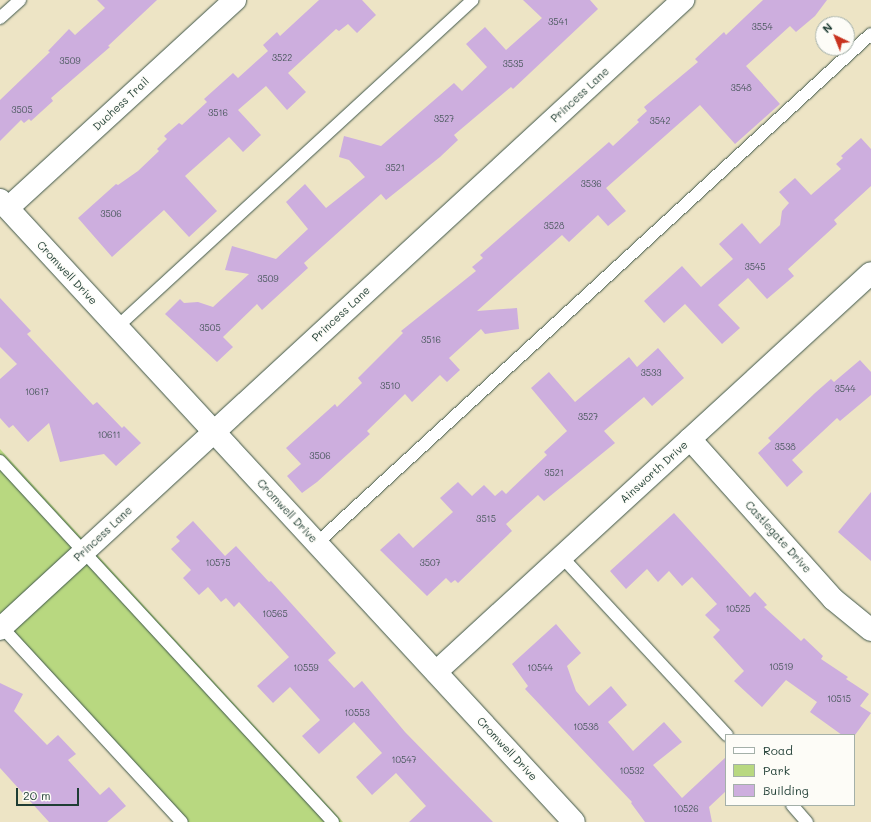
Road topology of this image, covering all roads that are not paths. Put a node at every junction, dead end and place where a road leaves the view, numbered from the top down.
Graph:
1 (20, 0) edge
2 (235, 0) edge
3 (473, 0) edge
4 (683, 0) edge
5 (0, 18) edge
6 (871, 34) edge
7 (4, 204) edge
8 (871, 272) edge
9 (117, 327) junction
10 (214, 432) junction
11 (690, 439) junction
12 (0, 461) edge
13 (317, 543) junction
14 (84, 552) junction
15 (562, 557) junction
16 (1, 627) edge
17 (871, 630) edge
18 (436, 672) junction
19 (726, 734) edge
20 (793, 806) edge
21 (182, 822) edge
22 (333, 822) edge
23 (574, 822) edge
24 (807, 822) edge

1 - 5 lane
2 - 7 street, Duchess Trail
3 - 9 lane
4 - 10 street, Princess Lane
6 - 13 lane
7 - 9 street, Cromwell Drive
8 - 11 street, Ainsworth Drive
9 - 10 street, Cromwell Drive
10 - 13 street, Cromwell Drive
10 - 14 street, Princess Lane
11 - 15 street, Ainsworth Drive
11 - 17 street, Castlegate Drive
12 - 14 lane
13 - 18 street, Cromwell Drive
14 - 16 street, Princess Lane
14 - 22 lane
15 - 18 street, Ainsworth Drive
15 - 19 lane
16 - 21 lane
18 - 23 street, Cromwell Drive
20 - 24 lane

